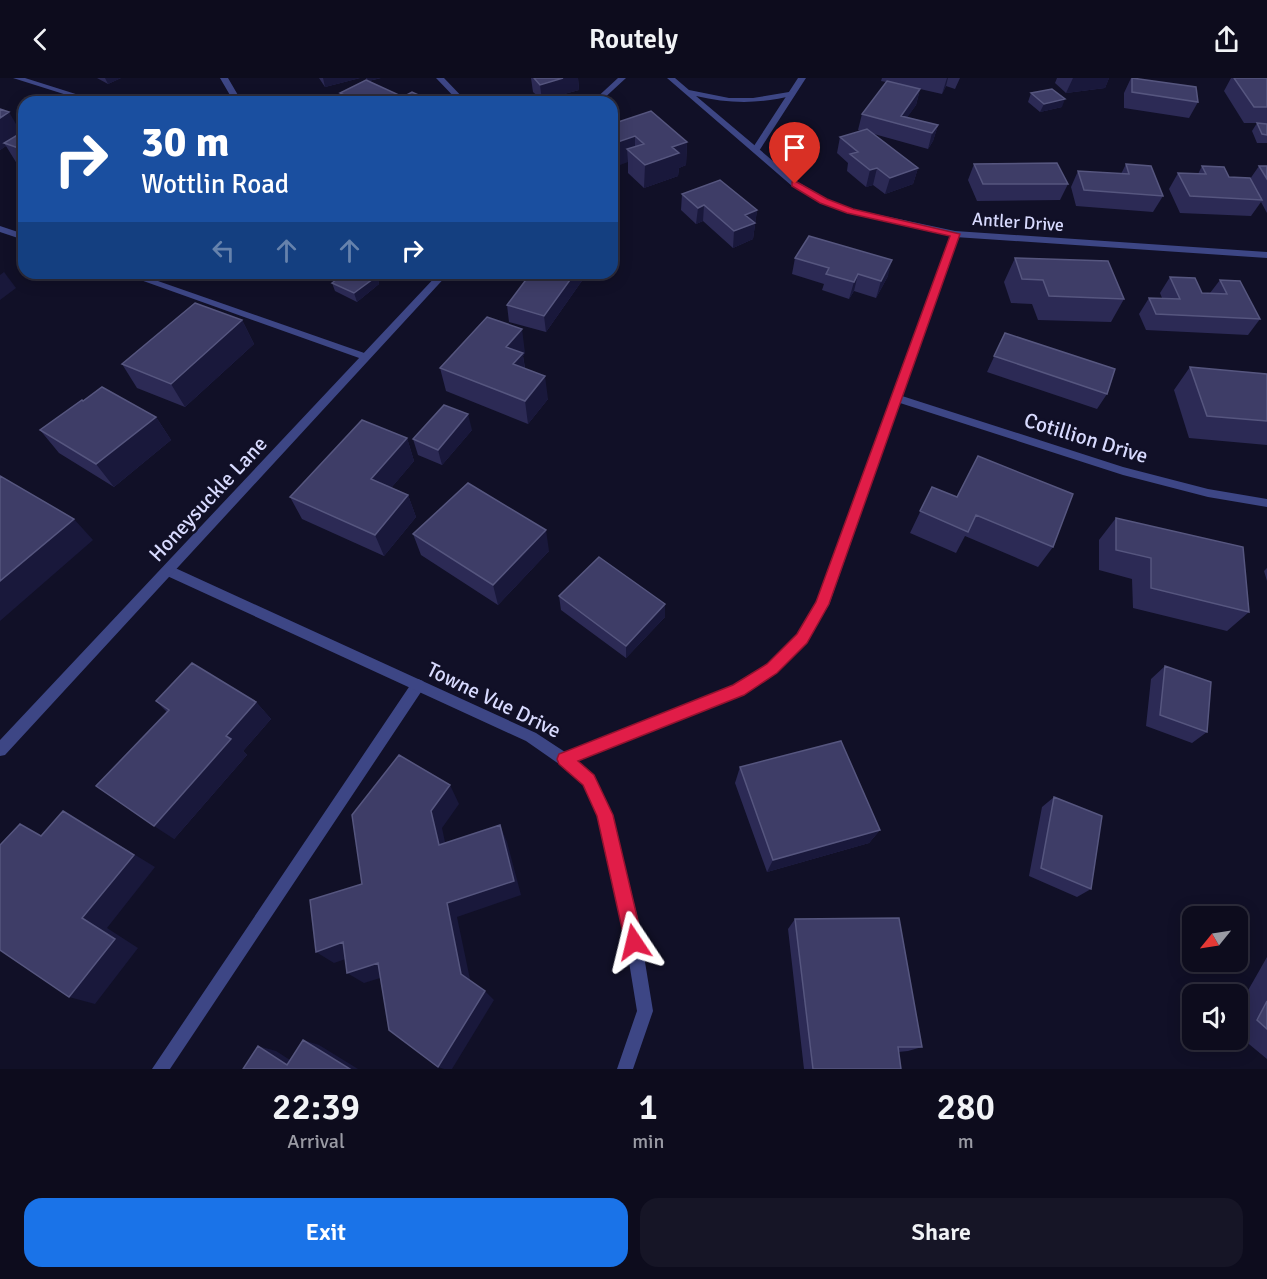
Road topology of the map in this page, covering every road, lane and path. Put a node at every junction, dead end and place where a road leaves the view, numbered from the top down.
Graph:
1 (17, 78) edge
2 (224, 78) edge
3 (440, 78) edge
4 (622, 78) edge
5 (671, 78) edge
6 (802, 78) edge
7 (687, 92) junction
8 (792, 93) junction
9 (77, 96) edge
10 (234, 96) edge
11 (457, 96) edge
12 (602, 96) edge
13 (756, 149) junction
14 (0, 229) edge
15 (955, 234) junction
16 (18, 235) edge
17 (1267, 255) edge
18 (143, 279) edge
19 (438, 279) edge
20 (366, 357) junction
21 (896, 398) junction
22 (1267, 503) edge
23 (169, 571) junction
24 (418, 685) junction
25 (0, 750) edge
26 (564, 759) junction
27 (160, 1069) edge
28 (625, 1069) edge

1 - 9 street
2 - 10 street
3 - 11 street
4 - 12 street
5 - 7 street, Antler Drive
6 - 8 street
7 - 8 street
7 - 13 street, Antler Drive
8 - 13 street
13 - 15 street, Antler Drive
14 - 16 street
15 - 17 street, Antler Drive
15 - 21 street
18 - 20 street
19 - 20 street, Honeysuckle Lane
20 - 23 street, Honeysuckle Lane
21 - 22 street, Cotillion Drive
21 - 26 street
23 - 24 street, Towne Vue Drive
23 - 25 street, Honeysuckle Lane
24 - 26 street, Towne Vue Drive
24 - 27 street
26 - 28 street, Towne Vue Drive

